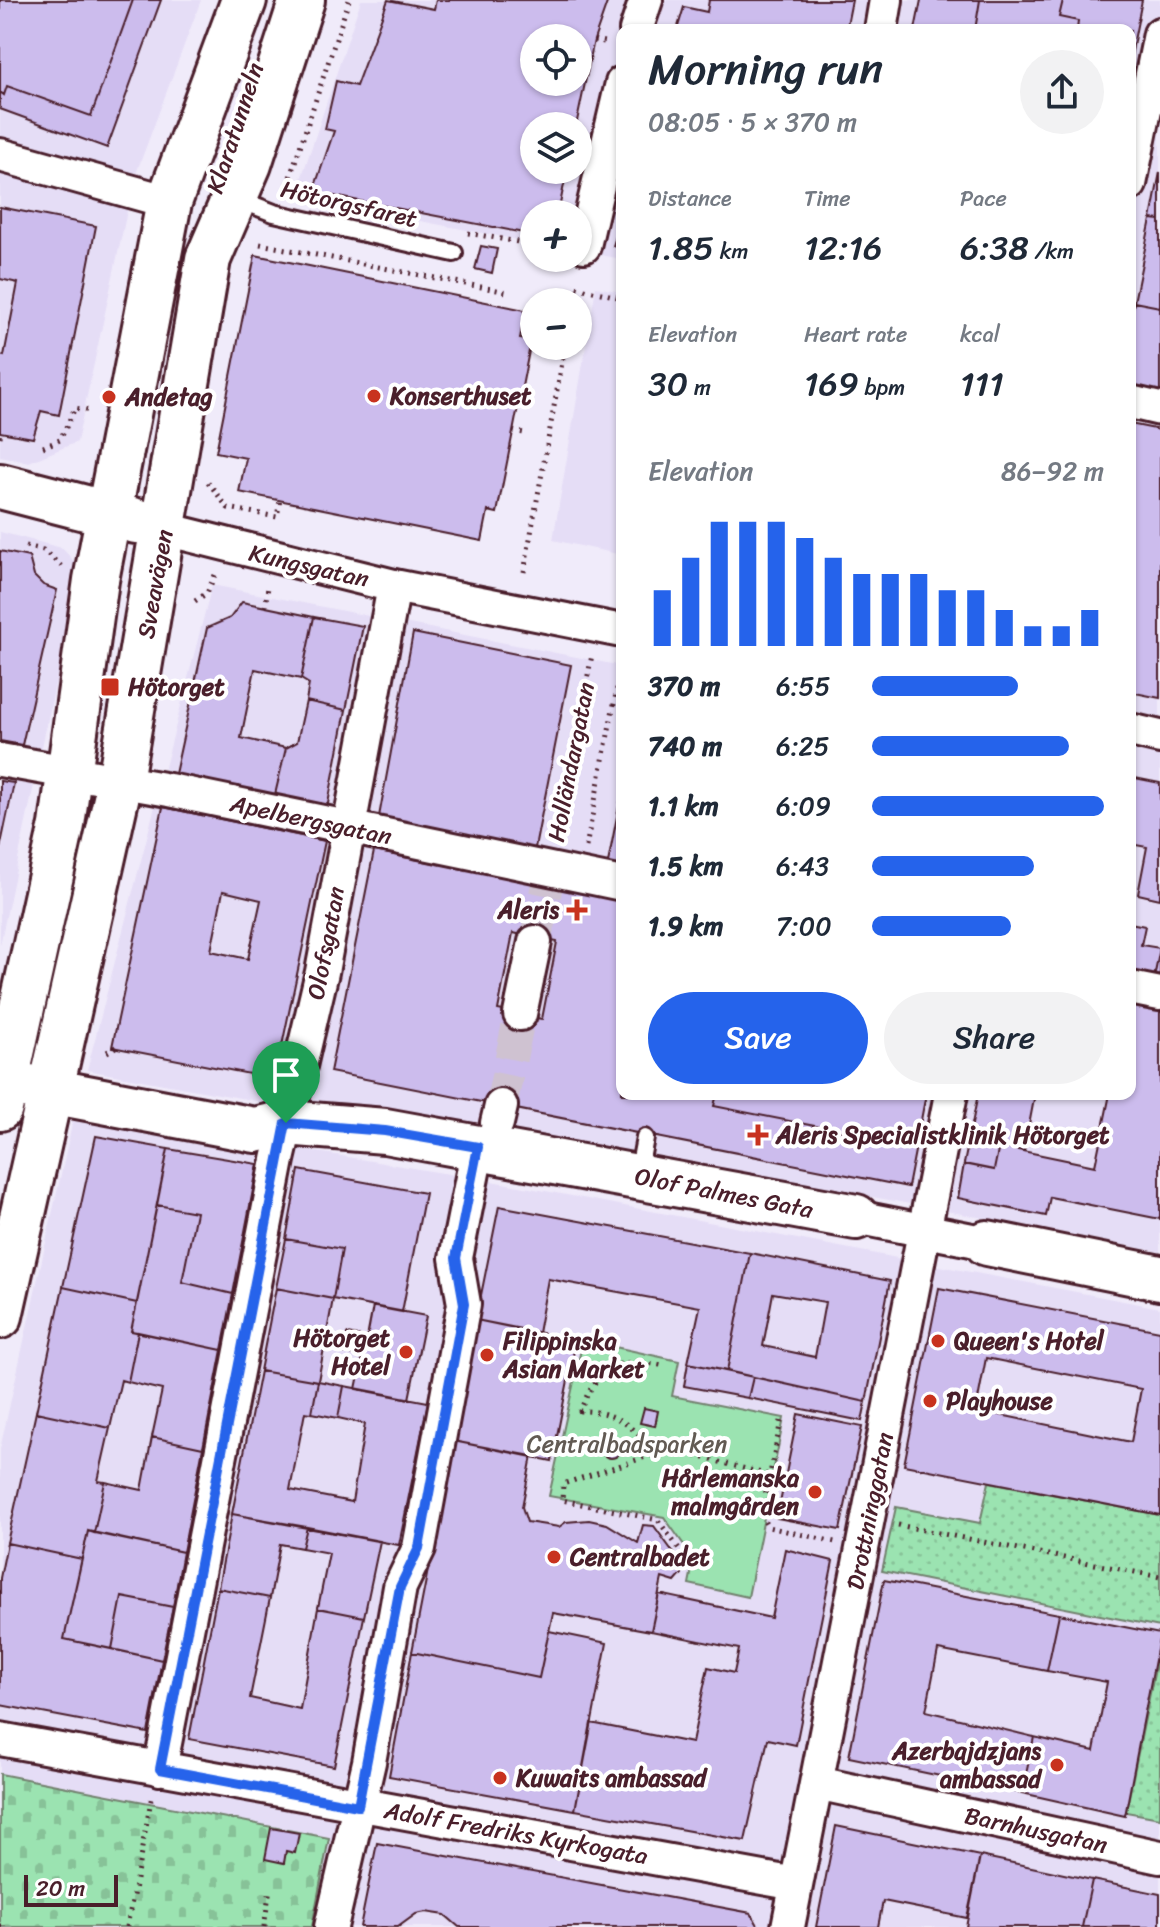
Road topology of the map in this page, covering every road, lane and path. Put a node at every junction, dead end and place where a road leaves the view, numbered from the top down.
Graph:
1 (244, 0) edge
2 (278, 0) edge
3 (302, 0) edge
4 (349, 0) edge
5 (646, 0) edge
6 (886, 0) edge
7 (638, 24) edge
8 (882, 24) edge
9 (1160, 34) edge
10 (616, 109) edge
11 (1136, 154) edge
12 (0, 155) edge
13 (288, 185) dead end
14 (235, 198) junction
15 (169, 202) junction
16 (592, 212) edge
17 (260, 244) dead end
18 (454, 253) dead end
19 (208, 259) junction
20 (592, 291) edge
21 (507, 292) dead end
22 (616, 297) edge
23 (562, 360) edge
24 (1136, 403) edge
25 (75, 408) dead end
26 (1160, 409) edge
27 (513, 431) dead end
28 (524, 433) dead end
29 (43, 447) dead end
30 (0, 486) edge
31 (280, 500) dead end
32 (228, 508) dead end
33 (109, 513) junction
34 (165, 529) junction
35 (26, 546) dead end
36 (524, 572) dead end
37 (71, 574) dead end
38 (215, 575) dead end
39 (269, 586) dead end
40 (394, 586) junction
41 (195, 601) dead end
42 (265, 607) dead end
43 (616, 630) edge
44 (592, 655) dead end
45 (616, 691) edge
46 (1136, 731) edge
47 (1160, 737) edge
48 (0, 760) edge
49 (71, 772) junction
50 (120, 781) junction
51 (349, 828) junction
52 (577, 875) edge
53 (535, 942) tunnel mouth
54 (1136, 989) edge
55 (1160, 994) edge
56 (520, 1014) tunnel mouth
57 (119, 1045) dead end
58 (107, 1052) dead end
59 (55, 1079) junction
60 (4, 1090) edge
61 (950, 1100) edge
62 (286, 1123) junction
63 (492, 1125) junction
64 (856, 1217) joint
65 (925, 1230) junction
66 (987, 1243) joint
67 (1160, 1278) edge
68 (0, 1316) edge
69 (665, 1366) dead end
70 (781, 1421) dead end
71 (653, 1454) junction
72 (769, 1475) junction
73 (866, 1534) junction
74 (688, 1561) dead end
75 (1160, 1577) edge
76 (0, 1739) edge
77 (160, 1769) junction
78 (817, 1783) junction
79 (150, 1803) dead end
80 (358, 1806) junction
81 (1160, 1857) edge
82 (796, 1884) junction
83 (270, 1888) dead end
84 (0, 1927) edge
85 (7, 1927) edge
86 (127, 1927) edge
87 (264, 1927) edge
88 (331, 1927) edge
89 (788, 1927) edge

1 - 15 main road
2 - 19 main road, Klaratunneln
3 - 14 main road, Sveavägen
4 - 13 path
5 - 7 street
6 - 8 street
9 - 11 street
10 - 16 street
12 - 15 street
14 - 18 lane, Hötorgsfaret
14 - 19 main road, Sveavägen
15 - 33 main road
17 - 21 path
19 - 34 main road, Sveavägen
20 - 22 path
23 - 36 path
24 - 26 street
25 - 29 path
27 - 28 path
30 - 33 main road, Kungsgatan
31 - 32 path
33 - 34 main road, Kungsgatan
33 - 49 main road
34 - 40 street, Kungsgatan
34 - 50 main road, Sveavägen
35 - 37 path
38 - 41 path, Sveavägen
39 - 42 path
40 - 43 street, Kungsgatan
40 - 51 street, Olofsgatan
44 - 52 path, Holländargatan
45 - 52 path, Holländargatan
46 - 47 street
48 - 49 street, Apelbergsgatan
49 - 50 street, Apelbergsgatan
49 - 60 main road
50 - 51 street, Apelbergsgatan
50 - 59 main road, Sveavägen
51 - 52 street, Apelbergsgatan
51 - 62 street, Olofsgatan
53 - 56 street
54 - 55 street
57 - 58 path
59 - 60 main road, Olof Palmes Gata
59 - 62 main road, Olof Palmes Gata
59 - 68 main road, Sveavägen
61 - 65 street, Drottninggatan
62 - 63 main road, Olof Palmes Gata
62 - 77 street, Olofsgatan
63 - 64 main road, Olof Palmes Gata
63 - 80 street
64 - 65 street, Olof Palmes Gata
65 - 66 street, Olof Palmes Gata
65 - 73 street, Drottninggatan
66 - 67 main road, Olof Palmes Gata
69 - 71 path
70 - 72 path
71 - 72 path
71 - 74 path
72 - 73 path
73 - 75 path
73 - 78 street, Drottninggatan
76 - 77 street, Adolf Fredriks Kyrkogata
77 - 80 street, Adolf Fredriks Kyrkogata
78 - 81 street, Barnhusgatan
78 - 82 street, Drottninggatan
79 - 86 path
80 - 82 street, Adolf Fredriks Kyrkogata
80 - 88 street
82 - 89 street, Drottninggatan
83 - 87 path
84 - 85 path

